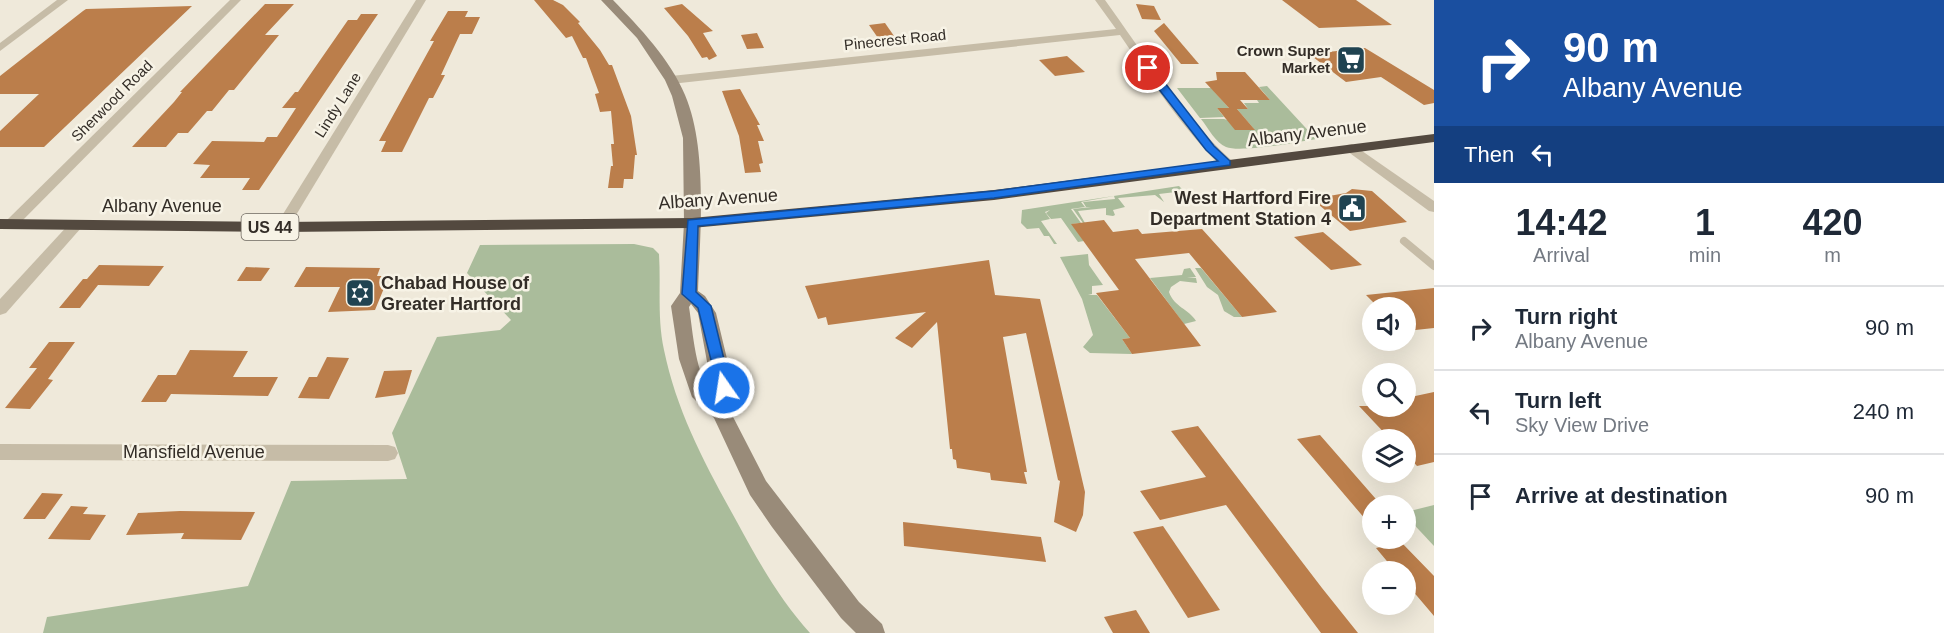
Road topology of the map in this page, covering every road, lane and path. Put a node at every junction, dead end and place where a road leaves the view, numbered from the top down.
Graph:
1 (63, 0) edge
2 (236, 0) edge
3 (421, 0) edge
4 (607, 0) edge
5 (1100, 0) edge
6 (1122, 32) junction
7 (0, 48) edge
8 (671, 80) junction
9 (1434, 138) edge
10 (1352, 148) junction
11 (1226, 163) junction
12 (1434, 208) edge
13 (692, 222) junction
14 (5, 224) edge
15 (76, 225) junction
16 (282, 227) junction
17 (1404, 242) dead end
18 (1434, 266) edge
19 (689, 294) junction
20 (0, 309) edge
21 (721, 413) junction
22 (0, 452) edge
23 (388, 453) dead end
24 (873, 633) edge

1 - 7 street
2 - 14 street, Sherwood Road
3 - 16 street, Lindy Lane
4 - 8 street
5 - 6 street
6 - 8 street, Pinecrest Road
6 - 11 street
8 - 13 street
9 - 10 highway, Albany Avenue / US 44
10 - 11 highway, Albany Avenue / US 44
10 - 12 street
11 - 13 highway, Albany Avenue / US 44
13 - 16 highway, Albany Avenue / US 44
13 - 19 street
14 - 15 highway, Albany Avenue / US 44
15 - 16 highway, Albany Avenue / US 44
15 - 20 street
17 - 18 lane
19 - 21 street
19 - 21 street
21 - 24 street
22 - 23 street, Mansfield Avenue

